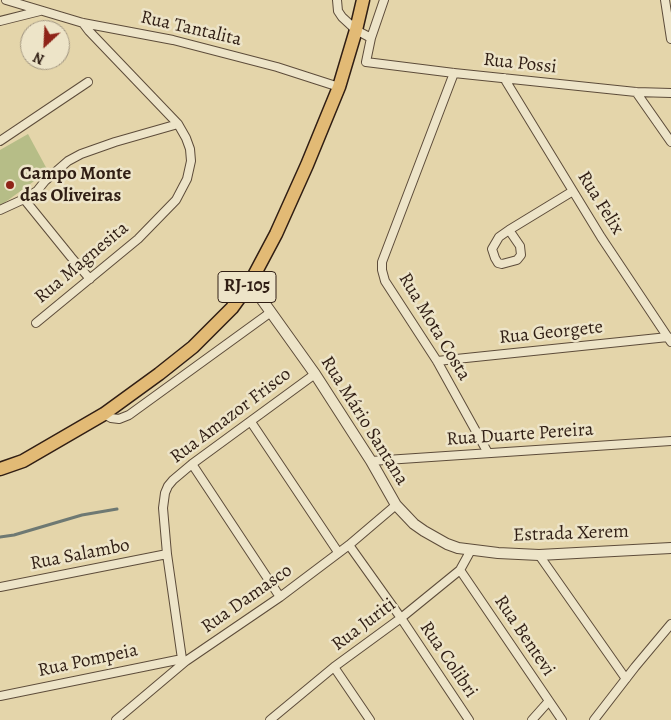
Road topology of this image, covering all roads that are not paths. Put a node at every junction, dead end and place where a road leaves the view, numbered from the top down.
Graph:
1 (6, 0) edge
2 (337, 0) edge
3 (363, 0) edge
4 (384, 0) edge
5 (665, 0) edge
6 (42, 10) junction
7 (0, 21) edge
8 (84, 23) junction
9 (356, 30) junction
10 (371, 38) junction
11 (671, 39) edge
12 (352, 46) junction
13 (369, 50) junction
14 (454, 73) junction
15 (504, 78) junction
16 (88, 82) dead end
17 (340, 87) junction
18 (636, 92) junction
19 (671, 93) edge
20 (178, 124) junction
21 (671, 138) edge
22 (0, 141) edge
23 (573, 191) junction
24 (24, 199) junction
25 (0, 210) edge
26 (509, 230) junction
27 (90, 279) junction
28 (250, 283) junction
29 (271, 312) junction
30 (36, 324) dead end
31 (669, 340) edge
32 (437, 360) junction
33 (315, 374) junction
34 (104, 414) junction
35 (251, 422) junction
36 (671, 441) edge
37 (488, 453) junction
38 (371, 461) junction
39 (192, 464) junction
40 (0, 469) edge
41 (396, 505) junction
42 (349, 545) junction
43 (671, 548) edge
44 (471, 550) junction
45 (338, 552) junction
46 (167, 554) junction
47 (539, 555) junction
48 (460, 570) junction
49 (0, 587) edge
50 (280, 597) junction
51 (401, 618) junction
52 (671, 624) edge
53 (184, 660) junction
54 (334, 667) junction
55 (626, 679) junction
56 (0, 696) edge
57 (549, 701) junction
58 (272, 719) edge
59 (116, 720) edge
60 (370, 720) edge
61 (469, 720) edge
62 (532, 720) edge
63 (562, 720) edge
64 (594, 720) edge

1 - 6 street, Rua Tantalita
2 - 9 street
3 - 9 main road, RJ-105
4 - 10 street
5 - 11 street
6 - 7 street
6 - 8 street, Rua Tantalita
8 - 17 street, Rua Tantalita
8 - 20 street, Rua Magnesita
9 - 10 street
9 - 12 main road, RJ-105
10 - 13 street
12 - 13 street
12 - 17 main road, RJ-105
13 - 14 street, Rua Possi
14 - 15 street, Rua Possi
14 - 32 street, Rua Mota Costa
15 - 18 street, Rua Possi
15 - 23 street, Rua Felix
16 - 22 street
17 - 28 main road, RJ-105
18 - 19 street, Rua Possi
18 - 21 street
20 - 24 street
20 - 27 street, Rua Magnesita
23 - 26 street
23 - 31 street, Rua Felix
24 - 25 street
24 - 27 street
26 - 26 street
27 - 30 street, Rua Magnesita
28 - 29 street, Rua Mário Santana
28 - 34 main road, RJ-105
29 - 33 street, Rua Mário Santana
29 - 34 street
31 - 32 street, Rua Georgete
32 - 37 street, Rua Mota Costa
33 - 35 street, Rua Amazor Frisco
33 - 38 street, Rua Mário Santana
34 - 40 main road, RJ-105
35 - 39 street, Rua Amazor Frisco
35 - 45 street
36 - 37 street, Rua Duarte Pereira
37 - 38 street, Rua Duarte Pereira
38 - 41 street, Rua Mário Santana
39 - 46 street, Rua Amazor Frisco
39 - 50 street
41 - 42 street, Rua Damasco
41 - 44 street, Rua Mário Santana
42 - 45 street, Rua Damasco
42 - 51 street, Rua Colibri
43 - 47 street, Estrada Xerem
44 - 47 street, Estrada Xerem
44 - 48 street, Rua Juriti
45 - 50 street, Rua Damasco
46 - 49 street, Rua Salambo
46 - 53 street, Rua Amazor Frisco
47 - 55 street
48 - 51 street, Rua Juriti
48 - 57 street, Rua Bentevi
50 - 53 street, Rua Damasco
51 - 54 street, Rua Juriti
51 - 61 street, Rua Colibri
52 - 55 street
53 - 56 street, Rua Pompeia
53 - 59 street, Rua Damasco
54 - 58 street, Rua Juriti
54 - 60 street
55 - 64 street
57 - 62 street
57 - 63 street, Rua Bentevi

